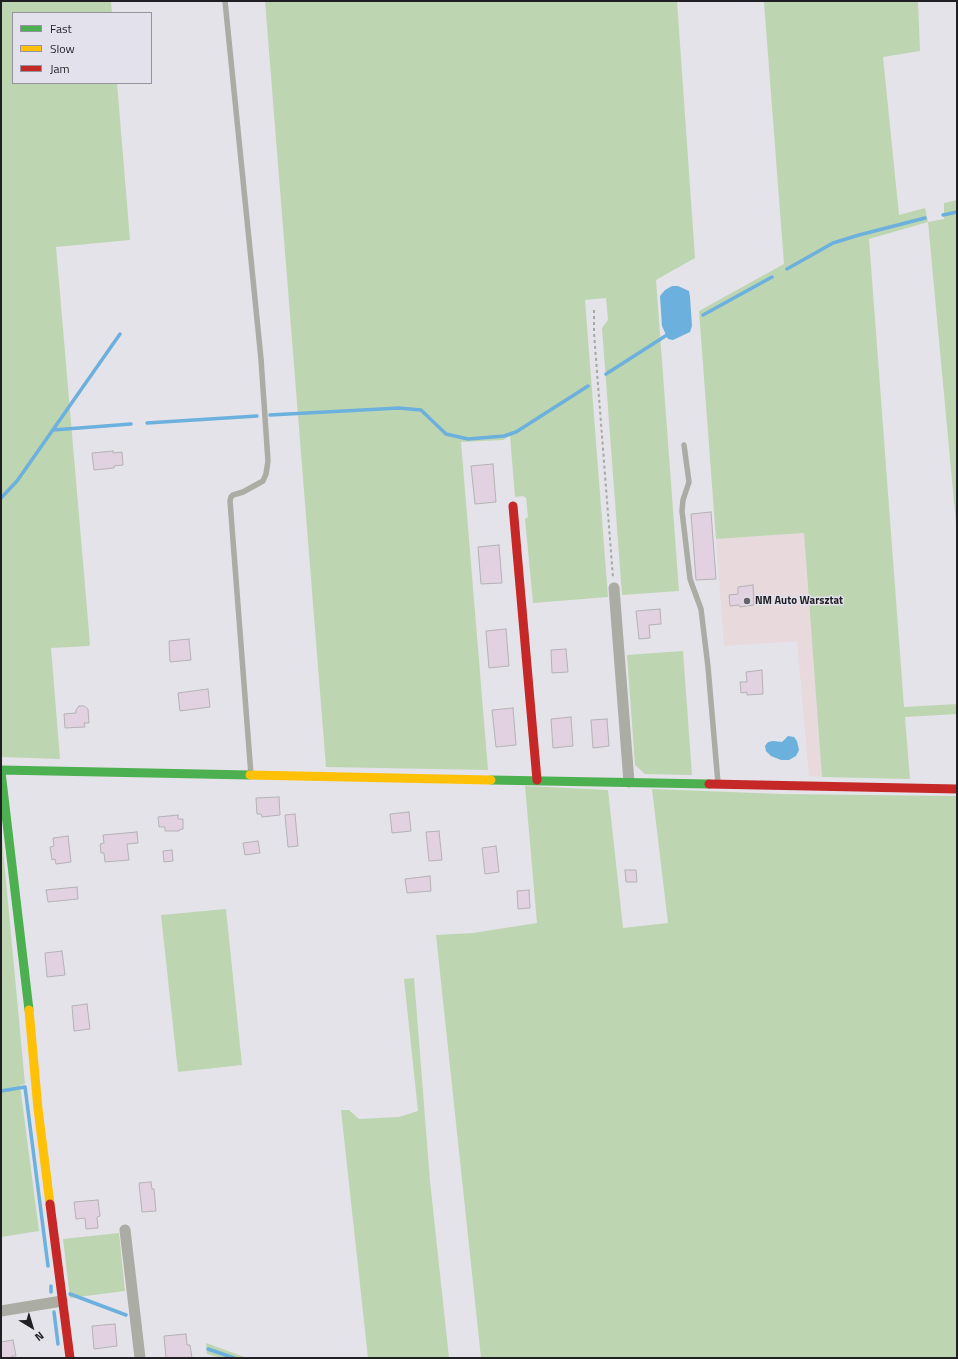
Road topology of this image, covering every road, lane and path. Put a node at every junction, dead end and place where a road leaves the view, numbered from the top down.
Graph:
1 (225, 1) edge
2 (594, 310) dead end
3 (684, 445) dead end
4 (513, 506) dead end
5 (614, 588) joint
6 (1, 771) edge
7 (251, 775) junction
8 (538, 780) junction
9 (628, 782) junction
10 (718, 784) junction
11 (957, 789) edge
12 (125, 1230) dead end
13 (62, 1301) junction
14 (1, 1311) edge
15 (70, 1358) edge
16 (140, 1358) edge

1 - 7 lane
2 - 5 path
3 - 10 lane
4 - 8 street
5 - 9 street
6 - 7 street
6 - 13 street
7 - 8 street
8 - 9 street
9 - 10 street
10 - 11 street
12 - 16 street
13 - 14 street
13 - 15 street

